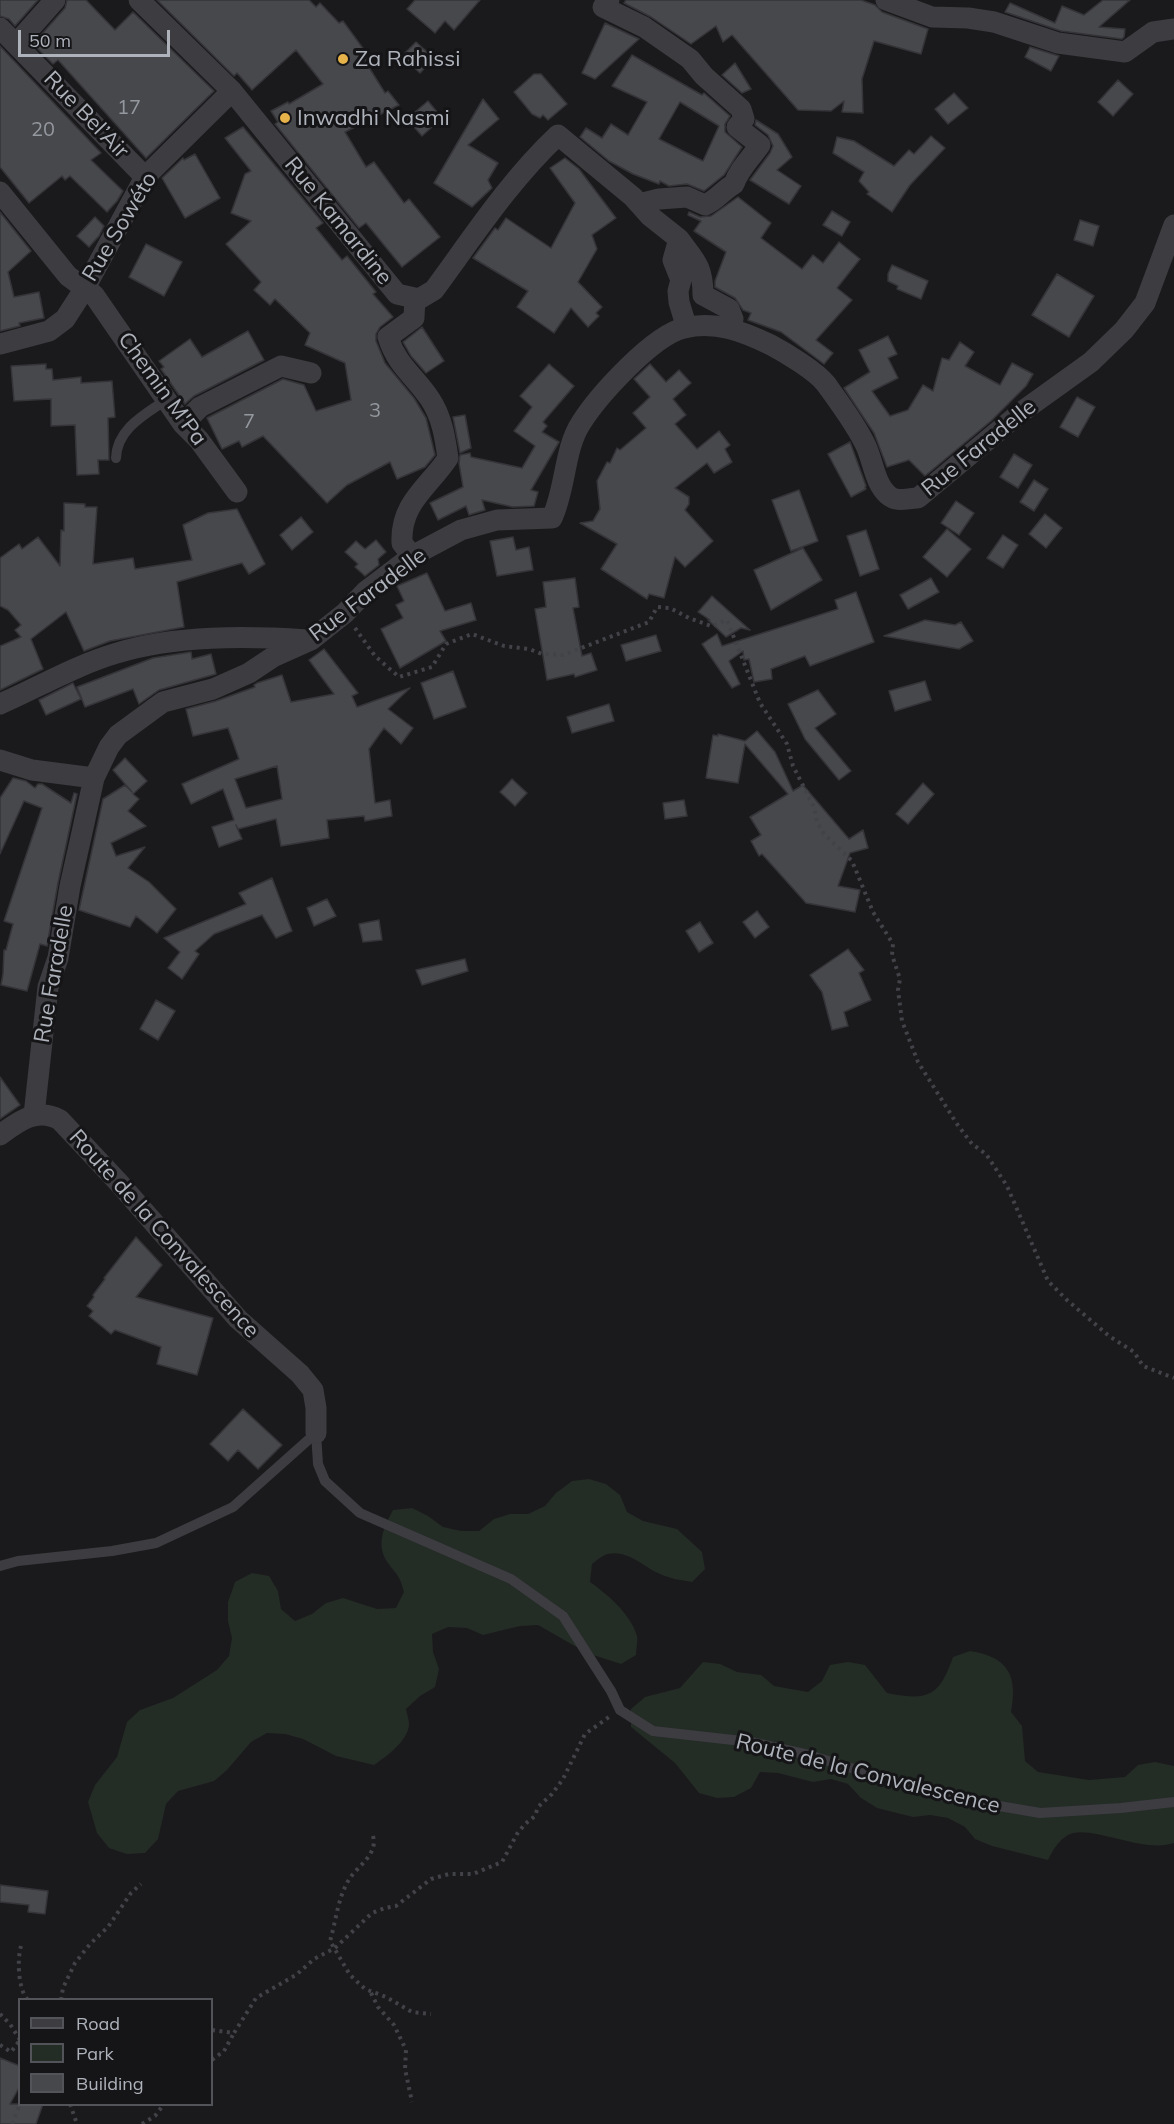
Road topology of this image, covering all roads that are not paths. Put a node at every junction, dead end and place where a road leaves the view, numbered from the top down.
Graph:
1 (55, 0) edge
2 (139, 0) edge
3 (886, 0) edge
4 (606, 4) edge
5 (0, 28) edge
6 (1174, 29) edge
7 (16, 43) junction
8 (232, 91) junction
9 (146, 177) junction
10 (0, 192) edge
11 (639, 204) junction
12 (1174, 225) edge
13 (679, 239) junction
14 (85, 288) junction
15 (415, 298) junction
16 (729, 327) junction
17 (684, 328) junction
18 (0, 344) edge
19 (312, 373) dead end
20 (166, 400) junction
21 (183, 424) junction
22 (116, 458) dead end
23 (237, 492) dead end
24 (412, 556) junction
25 (311, 640) junction
26 (0, 704) edge
27 (0, 760) edge
28 (94, 778) junction
29 (34, 1114) junction
30 (0, 1135) edge
31 (316, 1433) junction
32 (0, 1566) edge
33 (1174, 1802) edge

1 - 7 street
2 - 8 street, Rue Kamardine
3 - 6 street
4 - 11 street
5 - 7 street, Rue Bel’Air
7 - 9 street, Rue Bel’Air
8 - 9 street, Rue Sowéto
8 - 15 street, Rue Kamardine
9 - 14 street, Rue Sowéto
10 - 14 street, Chemin M'Pa
11 - 13 street
11 - 15 street, Rue Kamardine
12 - 16 street, Rue Faradelle
13 - 16 street
13 - 17 street
14 - 18 street, Rue Sowéto
14 - 20 street, Chemin M'Pa
15 - 24 street
16 - 17 street, Rue Faradelle
17 - 24 street, Rue Faradelle
19 - 21 street
20 - 21 street, Chemin M'Pa
20 - 22 lane
21 - 23 street, Chemin M'Pa
24 - 25 street, Rue Faradelle
25 - 26 street
25 - 28 street, Rue Faradelle
27 - 28 street
28 - 29 street, Rue Faradelle
29 - 30 street
29 - 31 street, Route de la Convalescence
31 - 32 lane
31 - 33 lane, Route de la Convalescence

